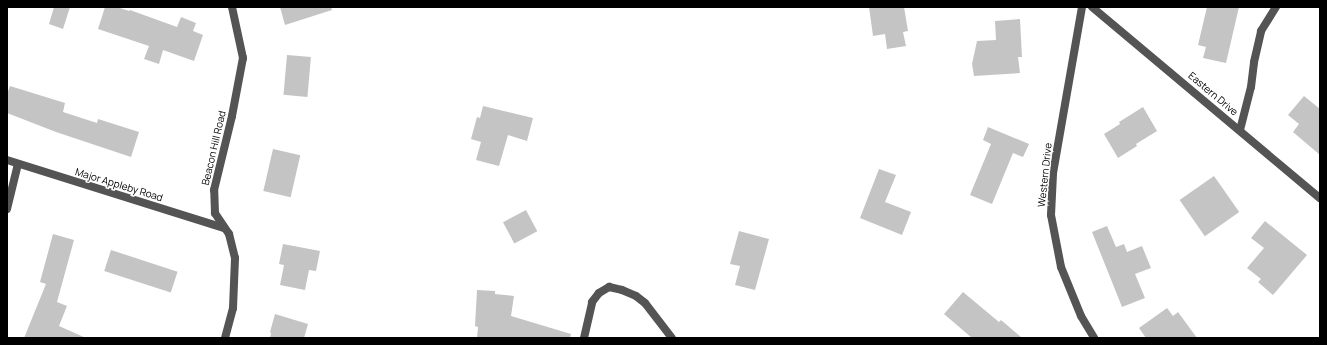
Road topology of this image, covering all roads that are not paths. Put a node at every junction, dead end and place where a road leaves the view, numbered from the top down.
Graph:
1 (232, 7) edge
2 (1082, 7) edge
3 (1092, 7) edge
4 (1276, 7) edge
5 (1240, 130) junction
6 (7, 160) edge
7 (18, 164) junction
8 (1320, 198) edge
9 (7, 209) edge
10 (224, 228) junction
11 (225, 338) edge
12 (584, 338) edge
13 (672, 338) edge
14 (1094, 338) edge

1 - 10 street, Beacon Hill Road
2 - 14 street, Western Drive
3 - 5 street, Eastern Drive
4 - 5 street
5 - 8 street, Eastern Drive
6 - 7 street, Major Appleby Road
7 - 9 street
7 - 10 street, Major Appleby Road
10 - 11 street, Beacon Hill Road
12 - 13 street

